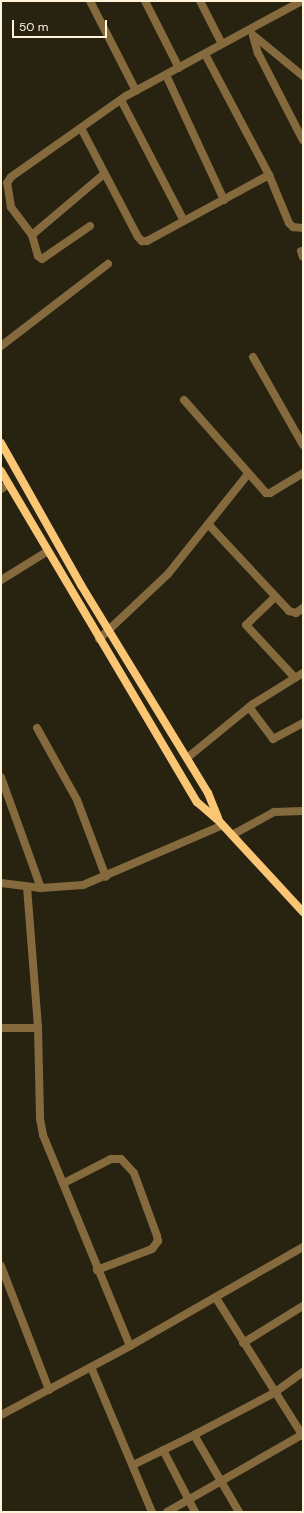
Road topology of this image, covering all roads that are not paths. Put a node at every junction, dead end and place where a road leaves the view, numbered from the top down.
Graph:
1 (90, 1) edge
2 (145, 1) edge
3 (200, 1) edge
4 (302, 1) edge
5 (250, 33) junction
6 (222, 44) junction
7 (205, 54) junction
8 (179, 68) junction
9 (166, 75) junction
10 (303, 76) edge
11 (136, 91) junction
12 (121, 100) junction
13 (81, 128) junction
14 (303, 140) edge
15 (104, 174) junction
16 (269, 175) junction
17 (224, 200) junction
18 (184, 221) junction
19 (90, 226) dead end
20 (303, 228) edge
21 (32, 235) junction
22 (108, 264) dead end
23 (1, 346) edge
24 (253, 357) dead end
25 (184, 400) dead end
26 (1, 444) edge
27 (303, 444) edge
28 (1, 471) edge
29 (303, 473) edge
30 (248, 474) junction
31 (9, 484) junction
32 (1, 489) edge
33 (208, 524) junction
34 (48, 551) junction
35 (1, 580) edge
36 (275, 597) junction
37 (303, 608) edge
38 (108, 629) junction
39 (99, 639) junction
40 (303, 674) edge
41 (295, 678) junction
42 (249, 707) junction
43 (303, 723) edge
44 (37, 728) dead end
45 (187, 758) junction
46 (1, 777) edge
47 (303, 811) edge
48 (221, 823) junction
49 (232, 835) junction
50 (106, 877) junction
51 (1, 883) edge
52 (27, 887) junction
53 (41, 888) junction
54 (303, 912) edge
55 (1, 1028) edge
56 (38, 1028) junction
57 (64, 1183) junction
58 (303, 1247) edge
59 (1, 1266) edge
60 (97, 1270) junction
61 (5, 1286) edge
62 (216, 1298) junction
63 (303, 1306) edge
64 (243, 1343) junction
65 (130, 1346) junction
66 (91, 1367) junction
67 (303, 1372) edge
68 (49, 1390) junction
69 (274, 1393) junction
70 (1, 1415) edge
71 (303, 1434) edge
72 (194, 1435) junction
73 (163, 1450) junction
74 (133, 1465) junction
75 (221, 1481) junction
76 (189, 1500) junction
77 (152, 1512) edge
78 (167, 1512) edge
79 (196, 1512) edge
80 (239, 1512) edge

1 - 11 street
2 - 8 street
3 - 6 street
4 - 5 street
5 - 6 street
5 - 10 street
5 - 14 street
6 - 7 street
7 - 8 street
7 - 16 street
8 - 9 street
9 - 11 street
9 - 17 street
11 - 12 street
12 - 13 street
12 - 18 street
13 - 15 street
13 - 21 street
15 - 18 street
15 - 21 street
16 - 17 street
16 - 20 street
17 - 18 street
19 - 21 street
22 - 23 street
24 - 27 street
25 - 30 street
26 - 38 street
28 - 31 street
29 - 30 street
30 - 33 street
31 - 32 street
31 - 34 street
33 - 36 street
33 - 38 street
34 - 35 street
34 - 39 street
36 - 37 street
36 - 41 street
38 - 39 street
38 - 45 street
39 - 48 street
40 - 41 street
41 - 42 street
42 - 43 street
42 - 45 street
44 - 50 street
45 - 48 street
46 - 53 street
47 - 49 street
48 - 49 street
48 - 50 street
49 - 54 street
50 - 53 street
51 - 52 street
52 - 53 street
52 - 56 street
55 - 56 street
56 - 57 street
57 - 60 street
57 - 60 street
58 - 62 street
59 - 61 street
60 - 65 street
61 - 68 street
62 - 64 street
62 - 65 street
63 - 64 street
64 - 69 street
65 - 66 street
66 - 68 street
66 - 74 street
67 - 69 street
68 - 70 street
69 - 71 street
69 - 72 street
71 - 75 street
72 - 73 street
72 - 75 street
73 - 74 street
73 - 76 street
74 - 77 street
75 - 76 street
75 - 80 street
76 - 78 street
76 - 79 street

